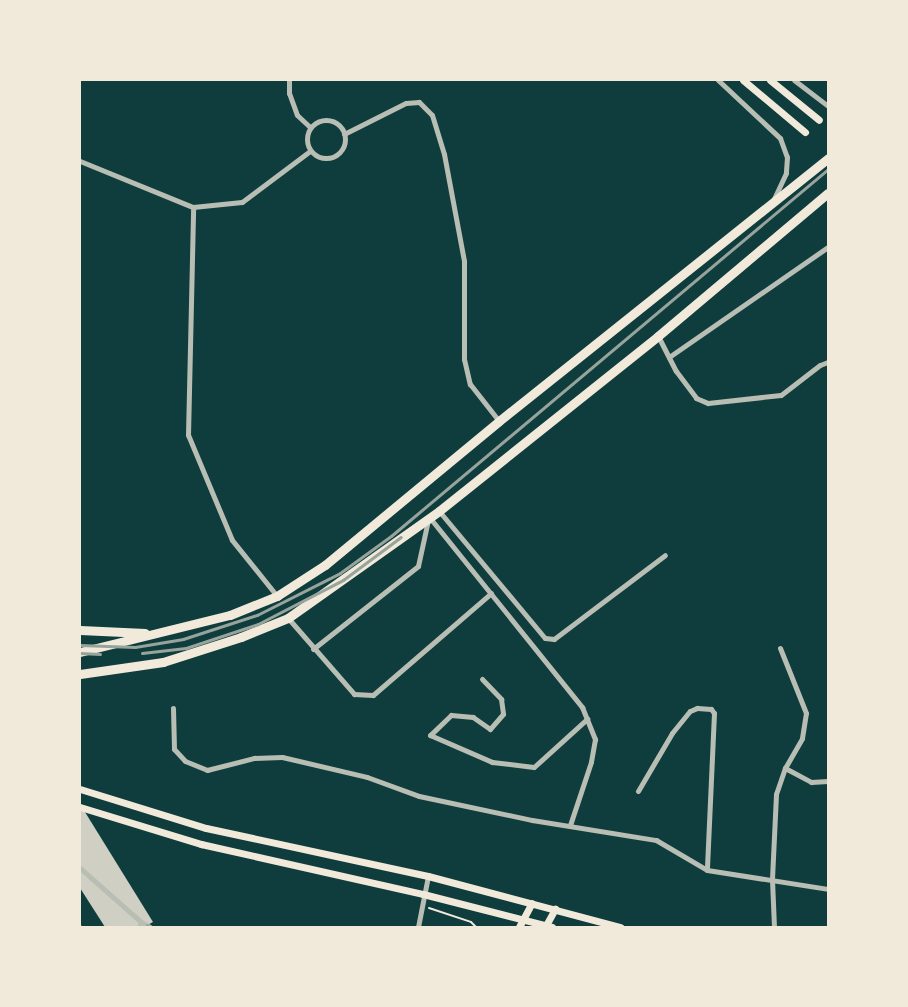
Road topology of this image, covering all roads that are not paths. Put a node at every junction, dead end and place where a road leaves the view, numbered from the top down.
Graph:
1 (289, 80) edge
2 (718, 80) edge
3 (743, 80) edge
4 (770, 80) edge
5 (794, 80) edge
6 (828, 106) edge
7 (819, 120) dead end
8 (310, 127) junction
9 (805, 132) dead end
10 (344, 134) junction
11 (310, 151) junction
12 (828, 158) edge
13 (80, 161) edge
14 (828, 192) edge
15 (828, 201) edge
16 (814, 203) junction
17 (771, 205) junction
18 (193, 207) junction
19 (828, 247) edge
20 (658, 336) junction
21 (669, 357) junction
22 (828, 362) edge
23 (499, 421) junction
24 (438, 511) junction
25 (429, 519) junction
26 (665, 555) dead end
27 (491, 593) junction
28 (277, 596) junction
29 (288, 618) junction
30 (80, 630) edge
31 (153, 633) junction
32 (780, 648) dead end
33 (313, 649) junction
34 (80, 652) edge
35 (80, 674) edge
36 (482, 678) dead end
37 (173, 708) dead end
38 (587, 720) junction
39 (785, 768) junction
40 (828, 781) edge
41 (80, 789) edge
42 (638, 791) dead end
43 (80, 807) edge
44 (570, 825) junction
45 (80, 868) edge
46 (707, 870) junction
47 (428, 876) junction
48 (772, 880) junction
49 (828, 889) edge
50 (423, 894) junction
51 (532, 903) junction
52 (554, 909) junction
53 (523, 919) junction
54 (139, 924) edge
55 (547, 926) edge
56 (150, 927) edge
57 (418, 927) edge
58 (519, 927) edge
59 (620, 927) edge
60 (774, 927) edge

1 - 8 street
2 - 17 street
3 - 9 main road
4 - 7 main road
5 - 6 street
8 - 10 street
8 - 11 street
10 - 11 street
10 - 23 street
11 - 18 street
12 - 17 highway
13 - 18 street
14 - 16 highway
15 - 16 street
16 - 20 highway
17 - 23 highway
18 - 28 street
19 - 21 street
20 - 21 street
20 - 24 highway
21 - 22 street
23 - 28 highway
24 - 25 highway
24 - 26 street
25 - 27 street
25 - 29 highway
25 - 33 street
27 - 33 street
27 - 38 street
28 - 31 highway
29 - 33 street
29 - 35 highway
30 - 31 highway
31 - 34 highway
32 - 39 street
36 - 38 street
37 - 44 street
38 - 44 street
39 - 40 street
39 - 48 street
41 - 47 main road
42 - 46 street
43 - 50 main road
44 - 46 street
45 - 54 street
46 - 48 street
47 - 50 street
47 - 51 main road
48 - 49 street
48 - 60 street
50 - 53 main road
50 - 57 street
51 - 52 main road
51 - 53 main road
52 - 55 main road
52 - 59 main road
53 - 55 main road
53 - 58 main road
54 - 56 street

